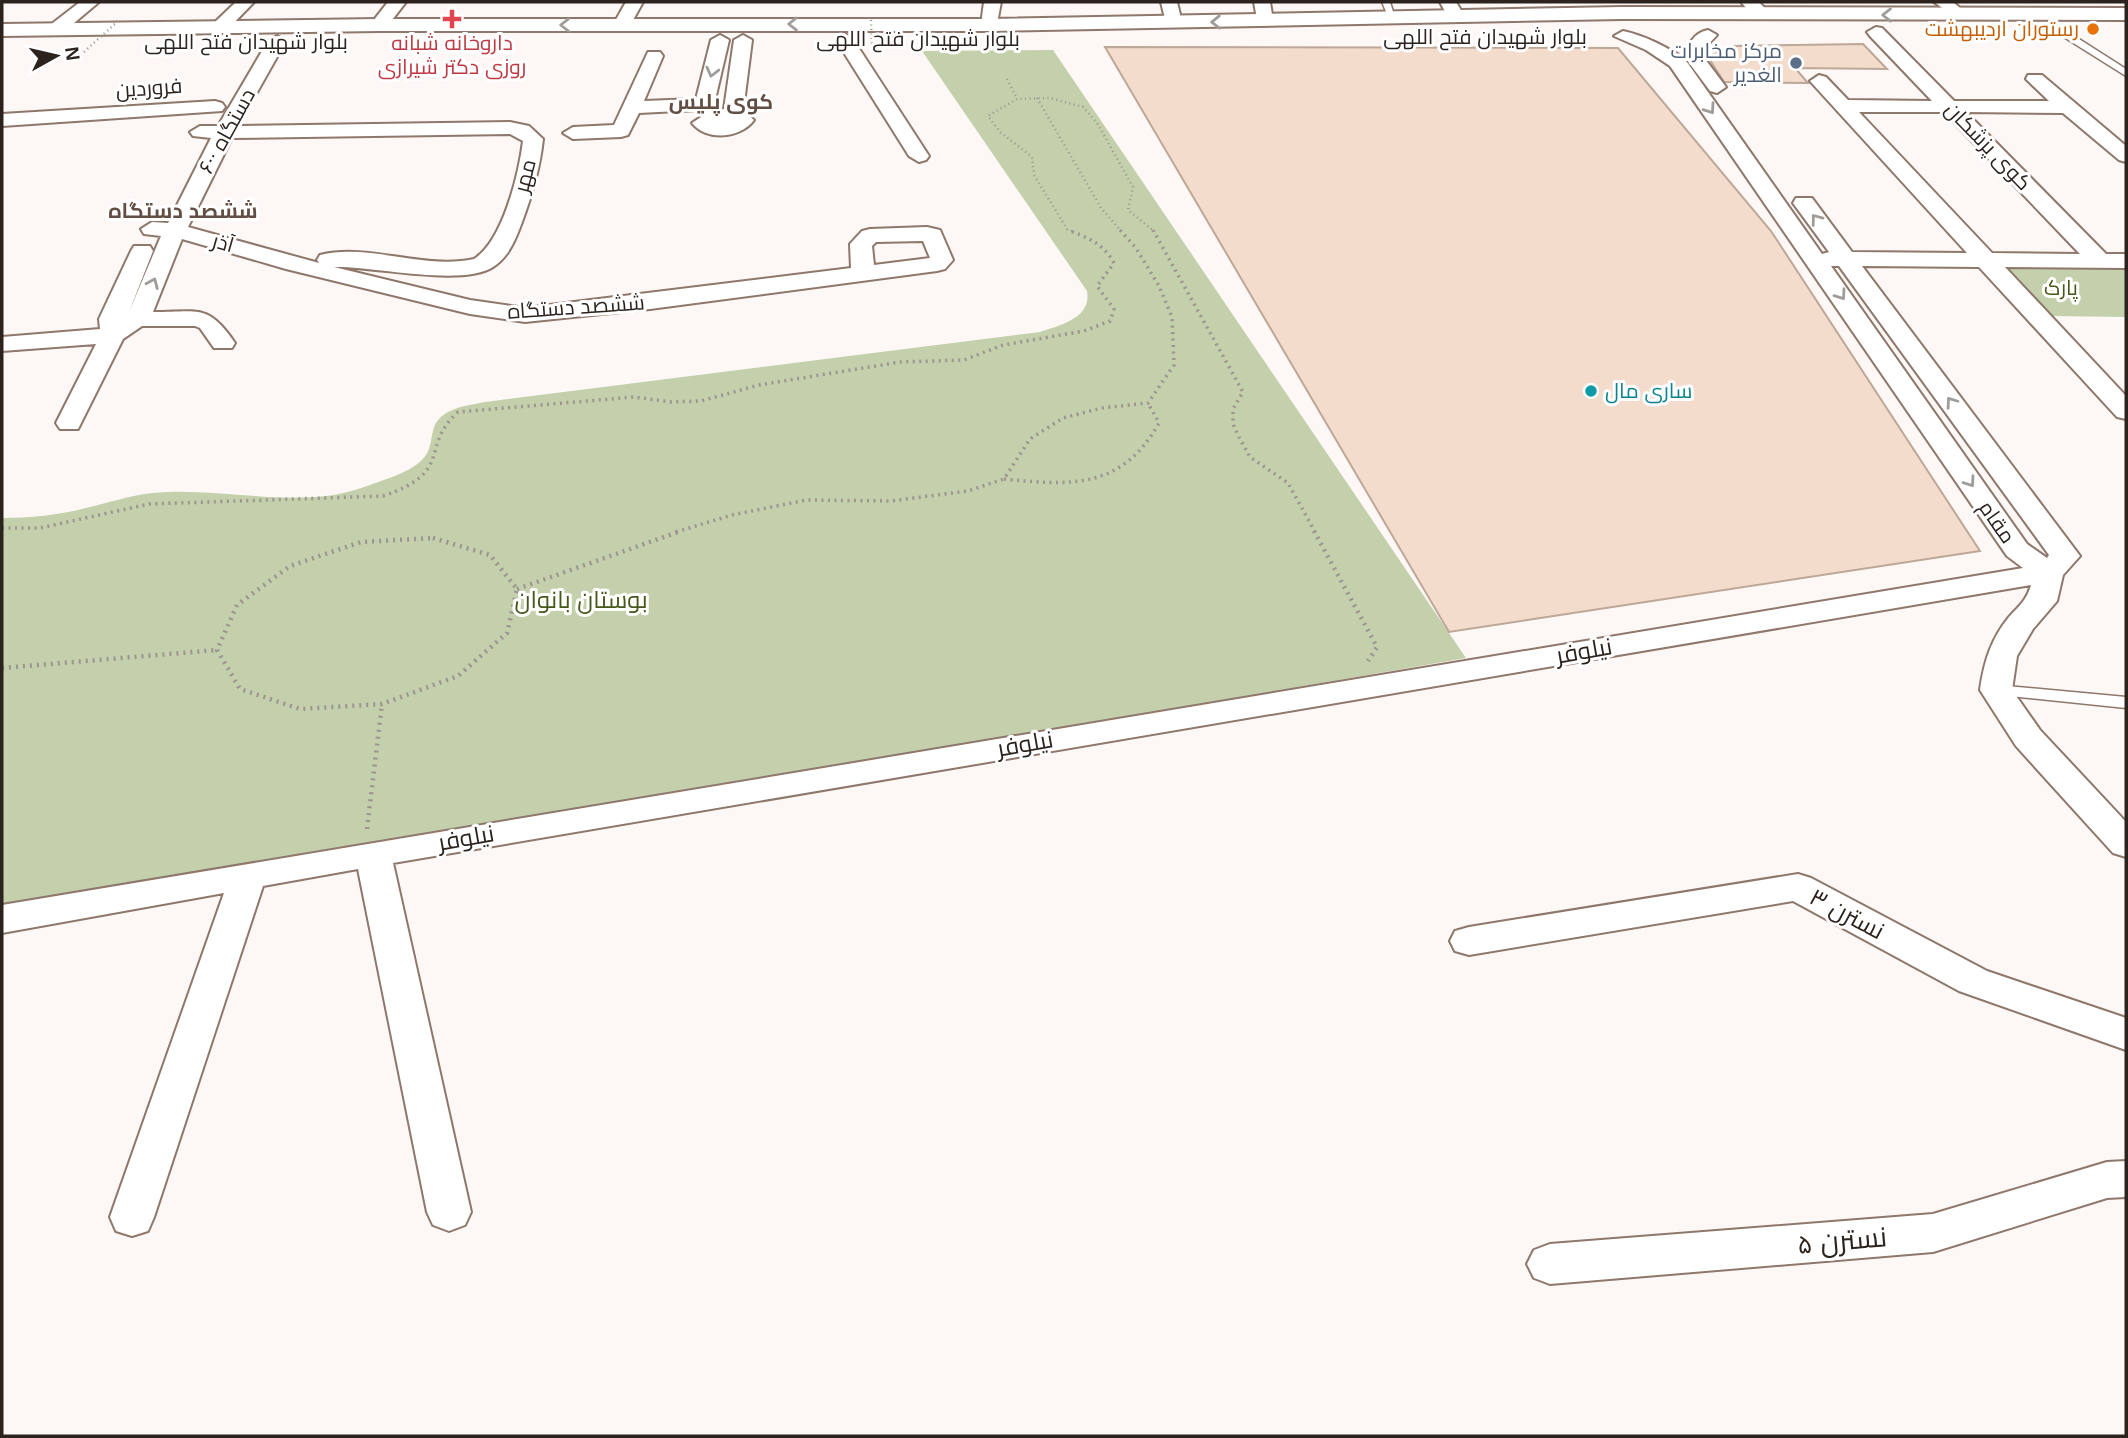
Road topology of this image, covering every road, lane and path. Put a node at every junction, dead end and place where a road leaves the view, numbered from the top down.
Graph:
1 (90, 2) edge
2 (245, 2) edge
3 (397, 2) edge
4 (634, 2) edge
5 (992, 2) edge
6 (1169, 2) edge
7 (1649, 8) edge
8 (1756, 8) edge
9 (1951, 8) edge
10 (1452, 9) edge
11 (1390, 10) edge
12 (1263, 12) edge
13 (1554, 14) junction
14 (2126, 14) edge
15 (871, 20) dead end
16 (1330, 20) junction
17 (118, 21) dead end
18 (1173, 23) junction
19 (379, 25) junction
20 (622, 25) junction
21 (990, 25) junction
22 (219, 28) junction
23 (2, 30) edge
24 (55, 30) junction
25 (1835, 32) junction
26 (1876, 32) junction
27 (2062, 32) junction
28 (2126, 32) edge
29 (1485, 35) dead end
30 (1709, 35) junction
31 (1623, 36) junction
32 (1598, 37) dead end
33 (1426, 38) dead end
34 (720, 40) junction
35 (743, 40) junction
36 (845, 40) junction
37 (278, 41) junction
38 (2, 44) edge
39 (872, 48) dead end
40 (84, 51) dead end
41 (654, 56) dead end
42 (2126, 72) edge
43 (1007, 79) dead end
44 (2035, 79) dead end
45 (1819, 81) dead end
46 (227, 85) dead end
47 (1037, 98) junction
48 (1017, 99) junction
49 (1842, 106) junction
50 (1950, 106) junction
51 (215, 107) junction
52 (2068, 107) junction
53 (631, 108) junction
54 (719, 117) junction
55 (2, 120) edge
56 (225, 131) junction
57 (200, 132) junction
58 (573, 133) dead end
59 (736, 154) dead end
60 (188, 156) dead end
61 (919, 156) dead end
62 (2126, 156) edge
63 (164, 205) dead end
64 (152, 229) junction
65 (175, 230) junction
66 (1816, 259) junction
67 (1846, 259) junction
68 (1986, 260) junction
69 (2100, 261) junction
70 (2126, 261) edge
71 (294, 264) junction
72 (863, 274) dead end
73 (138, 318) junction
74 (112, 327) junction
75 (223, 343) dead end
76 (2, 344) edge
77 (1148, 403) junction
78 (2126, 411) edge
79 (69, 423) dead end
80 (1004, 480) junction
81 (2, 528) edge
82 (2049, 573) junction
83 (517, 589) junction
84 (217, 650) junction
85 (1359, 664) dead end
86 (2, 668) edge
87 (1996, 690) junction
88 (2126, 703) edge
89 (382, 704) junction
90 (2126, 844) edge
91 (370, 845) junction
92 (248, 876) junction
93 (2, 919) edge
94 (1469, 941) dead end
95 (2126, 1034) edge
96 (2126, 1179) edge
97 (449, 1212) dead end
98 (132, 1217) dead end
99 (1550, 1264) dead end

1 - 24 street
2 - 22 street
3 - 19 street
4 - 20 street
5 - 21 street
6 - 18 street
7 - 8 main road, بلوار شهیدان فتح اللهی
7 - 13 main road, بلوار شهیدان فتح اللهی
9 -> 8 main road, بلوار شهیدان فتح اللهی
9 - 14 main road, بلوار شهیدان فتح اللهی
10 - 11 main road, بلوار شهیدان فتح اللهی
10 - 13 main road, بلوار شهیدان فتح اللهی
11 - 16 main road, بلوار شهیدان فتح اللهی
12 - 16 main road, بلوار شهیدان فتح اللهی
12 -> 18 main road, بلوار شهیدان فتح اللهی
13 - 25 main road
15 - 39 path, bridge
16 - 29 main road
17 - 40 path, bridge
18 - 21 main road, بلوار شهیدان فتح اللهی
20 -> 19 main road, بلوار شهیدان فتح اللهی
19 - 22 main road, بلوار شهیدان فتح اللهی
21 -> 20 main road, بلوار شهیدان فتح اللهی
22 - 24 main road, بلوار شهیدان فتح اللهی
23 - 24 main road, بلوار شهیدان فتح اللهی
25 - 26 main road
25 - 30 main road, بلوار شهیدان فتح اللهی
26 - 27 main road
26 - 50 street, کوی پزشکان
27 - 28 main road
27 - 42 lane
30 - 31 main road, بلوار شهیدان فتح اللهی
67 -> 30 street, مقام
31 - 32 main road, بلوار شهیدان فتح اللهی
31 -> 66 street, مقام
33 - 36 main road, بلوار شهیدان فتح اللهی
34 - 35 main road, بلوار شهیدان فتح اللهی
34 - 37 main road, بلوار شهیدان فتح اللهی
34 -> 54 street
35 - 36 main road, بلوار شهیدان فتح اللهی
35 - 54 street
36 - 61 street
37 - 38 main road, بلوار شهیدان فتح اللهی
37 - 56 street, ۶۰۰ دستگاه
41 - 53 street
43 - 48 path
44 - 52 street
45 - 49 street
46 - 51 street, ۶۰۰ دستگاه
47 - 48 path
47 - 77 path
47 - 85 path
48 - 81 path
49 - 50 street
49 - 68 street
50 - 52 street
50 - 69 street, کوی پزشکان
51 - 55 street, فروردین
51 - 57 street, ۶۰۰ دستگاه
52 - 62 street
53 - 54 street
53 - 58 street
54 - 59 street
56 - 57 street, مهر
56 - 65 street, ۶۰۰ دستگاه
56 - 71 street, مهر
57 - 60 street, ۶۰۰ دستگاه
63 - 64 street
64 - 65 street, آذر
64 - 74 street
65 - 71 street, آذر
73 -> 65 street, ۶۰۰ دستگاه
66 - 67 street
66 -> 82 street, مقام
67 - 68 street
82 -> 67 street, مقام
68 - 69 street
68 - 78 street
69 - 70 street
71 - 72 street, ششصد دستگاه
73 - 74 street
73 - 75 street
74 - 76 street
74 - 79 street
77 - 80 path
77 - 80 path
80 - 83 path
82 - 87 street
82 - 91 street, نیلوفر
83 - 84 path
83 - 89 path
84 - 86 path
84 - 89 path
87 - 88 lane
87 - 90 street
89 - 91 path
91 - 92 street, نیلوفر
91 - 97 street
92 - 93 street, نیلوفر
92 - 98 street
94 - 95 street, نسترن ۳
96 - 99 street, نسترن ۵

